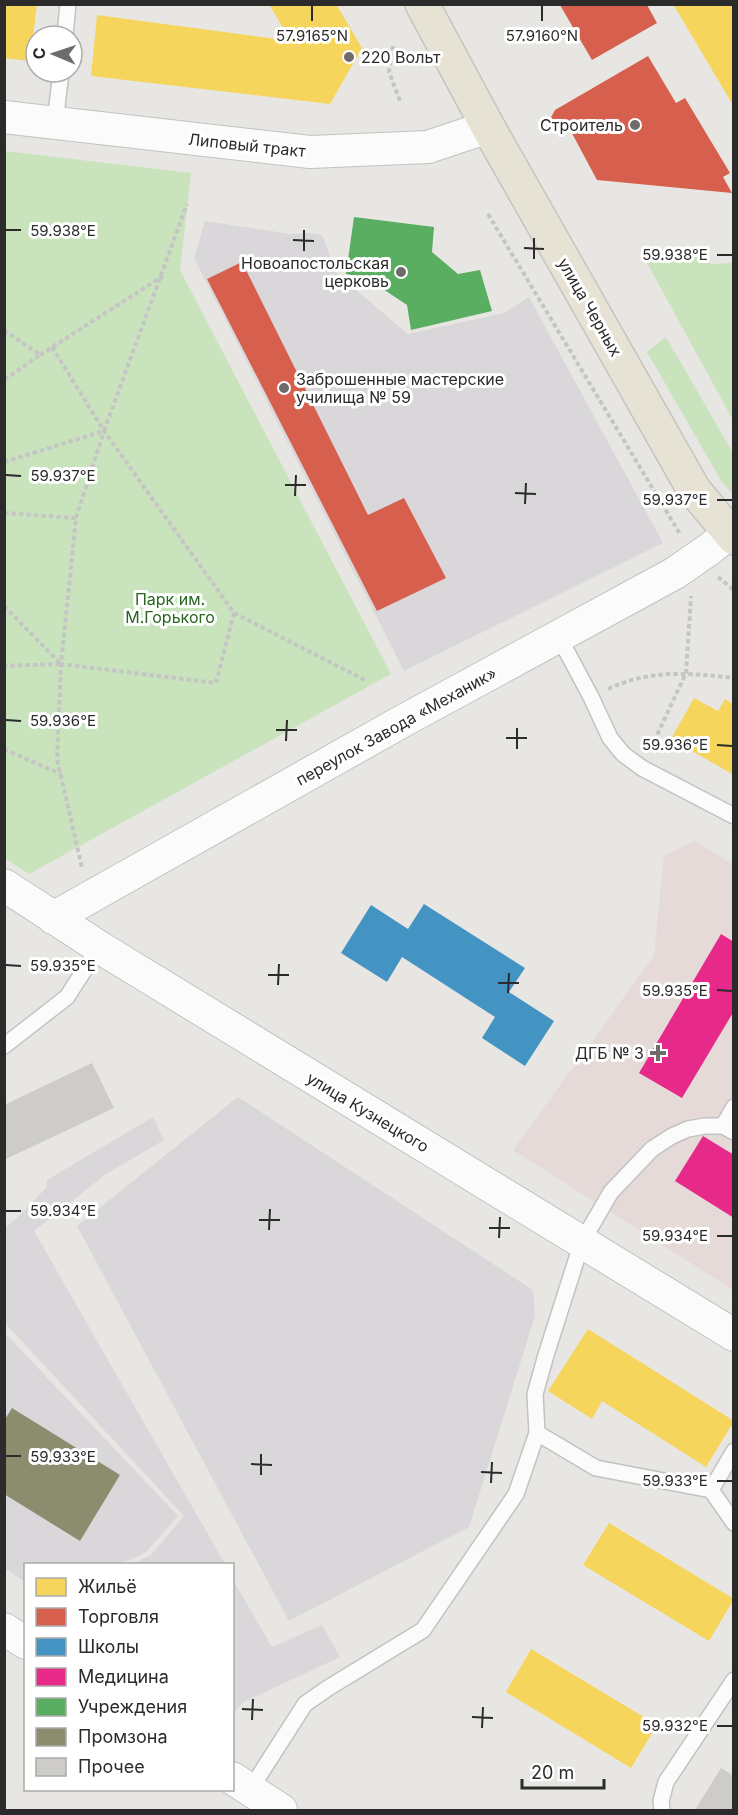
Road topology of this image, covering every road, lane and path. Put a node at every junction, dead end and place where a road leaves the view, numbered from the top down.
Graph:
1 (69, 4) edge
2 (422, 4) edge
3 (66, 24) edge
4 (393, 46) dead end
5 (60, 84) edge
6 (400, 101) dead end
7 (4, 117) edge
8 (55, 123) junction
9 (488, 128) junction
10 (187, 204) dead end
11 (488, 214) dead end
12 (163, 276) junction
13 (4, 330) edge
14 (52, 347) junction
15 (40, 355) junction
16 (4, 380) edge
17 (104, 431) junction
18 (4, 462) edge
19 (4, 513) edge
20 (76, 518) junction
21 (732, 533) edge
22 (694, 558) junction
23 (734, 590) edge
24 (4, 606) edge
25 (234, 613) junction
26 (559, 637) junction
27 (61, 664) junction
28 (4, 666) edge
29 (686, 673) junction
30 (734, 678) edge
31 (365, 680) dead end
32 (591, 697) junction
33 (4, 749) edge
34 (642, 768) junction
35 (61, 774) junction
36 (734, 816) edge
37 (84, 878) dead end
38 (4, 885) edge
39 (54, 918) junction
40 (99, 947) junction
41 (4, 1046) edge
42 (734, 1107) edge
43 (728, 1129) edge
44 (582, 1242) junction
45 (734, 1335) edge
46 (537, 1433) junction
47 (734, 1450) edge
48 (711, 1490) junction
49 (734, 1523) edge
50 (4, 1629) edge
51 (24, 1642) edge
52 (734, 1680) edge
53 (240, 1793) edge
54 (281, 1810) edge
55 (662, 1810) edge

1 - 3 lane
2 - 9 main road, улица Черных
4 - 6 path
5 - 8 lane
7 - 8 street, Липовый тракт
8 - 9 street, Липовый тракт
9 - 21 main road, улица Черных
10 - 12 path
11 - 22 path
12 - 14 path
12 - 17 path
13 - 15 path
14 - 15 path
14 - 17 path
15 - 16 path
17 - 18 path
17 - 20 path
17 - 25 path
19 - 20 path
20 - 27 path
21 - 22 street, переулок Завода «Механик»
22 - 23 path
22 - 26 street, переулок Завода «Механик»
22 - 29 path
24 - 27 path
25 - 27 path
25 - 31 path
26 - 32 lane
26 - 39 street, переулок Завода «Механик»
27 - 28 path
27 - 35 path
29 - 30 path
29 - 32 path
29 - 34 path
32 - 34 lane
33 - 35 path
34 - 36 lane
35 - 37 path
38 - 39 street, улица Кузнецкого
39 - 40 street, улица Кузнецкого
40 - 41 lane
40 - 44 street, улица Кузнецкого
42 - 43 lane
43 - 44 lane
44 - 45 street, улица Кузнецкого
44 - 46 lane
46 - 48 lane
46 - 53 lane
47 - 48 lane
48 - 49 lane
50 - 51 street
52 - 55 lane
53 - 54 street

